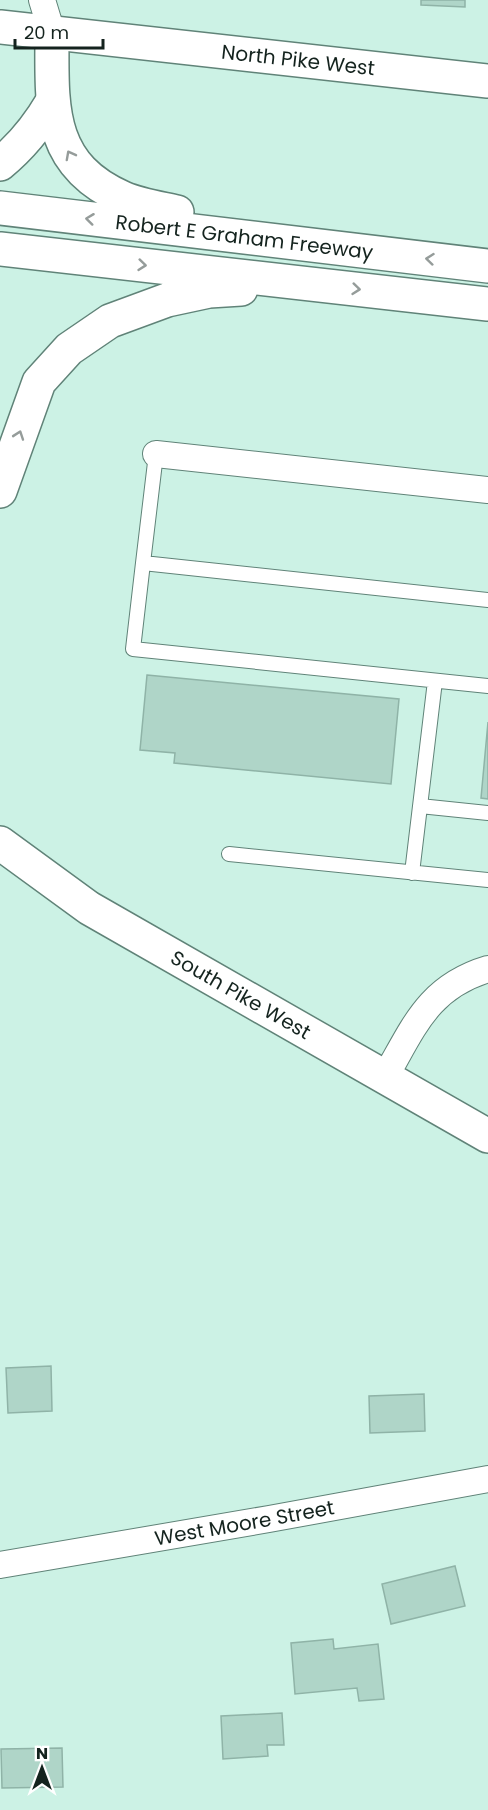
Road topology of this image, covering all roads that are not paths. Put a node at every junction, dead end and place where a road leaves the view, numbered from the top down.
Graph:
1 (42, 0) edge
2 (0, 27) edge
3 (52, 33) junction
4 (488, 81) edge
5 (52, 102) junction
6 (0, 164) edge
7 (0, 208) edge
8 (294, 244) junction
9 (0, 249) edge
10 (488, 266) edge
11 (309, 284) junction
12 (488, 304) edge
13 (156, 454) joint
14 (488, 490) edge
15 (0, 491) edge
16 (143, 563) junction
17 (488, 600) edge
18 (435, 681) junction
19 (488, 686) edge
20 (420, 806) junction
21 (488, 813) edge
22 (0, 843) edge
23 (229, 854) dead end
24 (412, 873) junction
25 (488, 880) edge
26 (488, 969) edge
27 (385, 1077) junction
28 (488, 1136) edge
29 (488, 1479) edge
30 (0, 1565) edge

1 - 3 street
2 - 3 main road, North Pike West
3 - 4 main road, North Pike West
3 - 5 main road
5 - 6 main road
8 -> 5 main road
8 -> 7 main road, Robert E Graham Freeway
10 -> 8 main road, Robert E Graham Freeway
9 -> 11 main road, Robert E Graham Freeway
11 -> 12 main road, Robert E Graham Freeway
15 -> 11 main road
13 - 14 street
13 - 16 lane
16 - 17 lane
16 - 18 lane
18 - 19 lane
18 - 20 lane
20 - 21 lane
20 - 24 lane
22 - 27 main road, South Pike West
23 - 24 lane
24 - 25 lane
26 - 27 street
27 - 28 main road, South Pike West
29 - 30 street, West Moore Street

